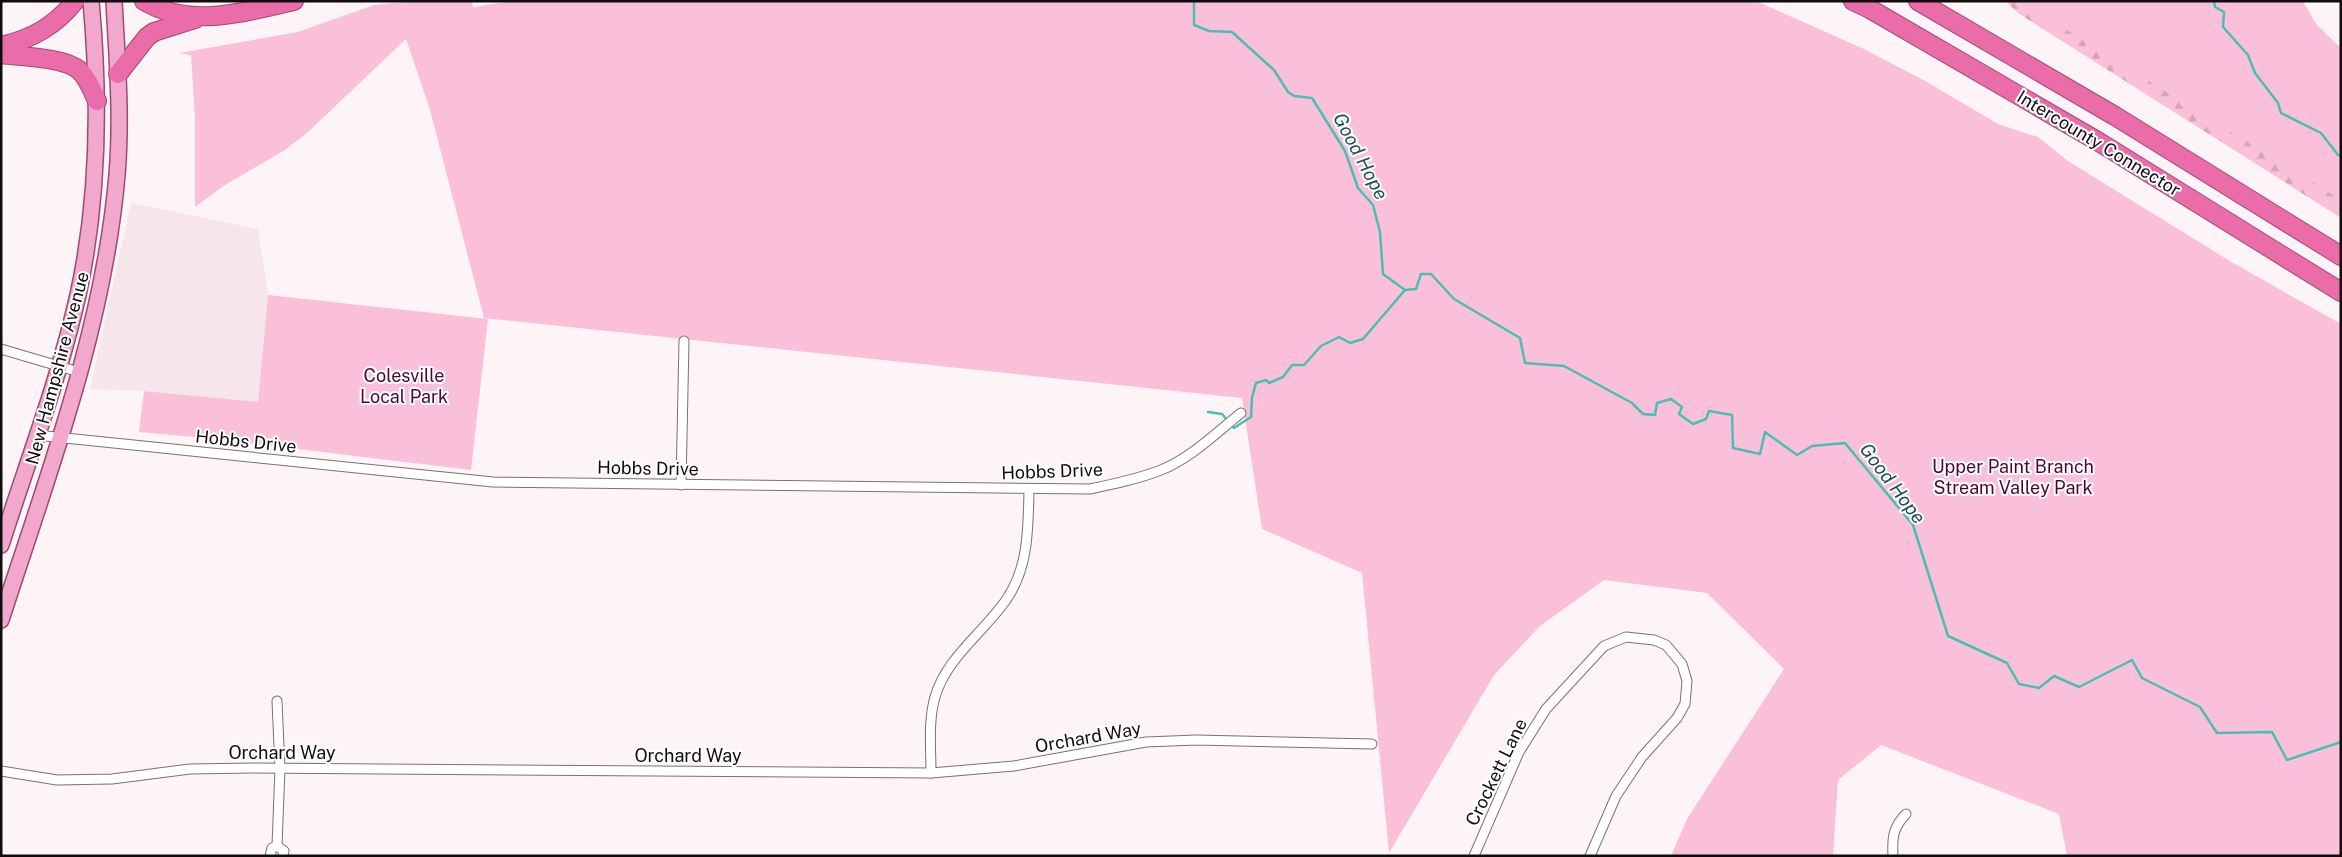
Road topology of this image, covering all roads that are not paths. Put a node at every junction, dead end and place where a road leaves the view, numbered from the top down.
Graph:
1 (144, 1) edge
2 (294, 1) edge
3 (1853, 1) edge
4 (1918, 1) edge
5 (114, 5) edge
6 (92, 6) edge
7 (70, 7) edge
8 (200, 17) junction
9 (1, 46) edge
10 (1, 54) edge
11 (118, 74) junction
12 (97, 100) junction
13 (2341, 256) edge
14 (2341, 292) edge
15 (684, 341) dead end
16 (1, 349) edge
17 (59, 366) junction
18 (79, 372) junction
19 (1241, 413) dead end
20 (36, 435) junction
21 (59, 438) junction
22 (681, 485) junction
23 (1029, 490) junction
24 (2, 538) edge
25 (1, 620) edge
26 (277, 701) dead end
27 (1372, 744) dead end
28 (280, 768) junction
29 (1, 771) edge
30 (931, 773) junction
31 (1906, 814) dead end
32 (277, 846) junction
33 (270, 856) edge
34 (283, 856) edge
35 (1474, 856) edge
36 (1590, 856) edge
37 (1893, 856) edge

1 - 8 highway
2 - 8 highway
3 - 14 highway, Intercounty Connector
4 - 13 highway, Intercounty Connector
5 - 11 main road, New Hampshire Avenue
6 - 12 main road, New Hampshire Avenue
7 - 9 highway
8 - 11 highway
10 - 12 highway
11 - 18 main road, New Hampshire Avenue
12 - 17 main road, New Hampshire Avenue
15 - 22 street
16 - 17 street
17 - 18 street
17 - 20 main road, New Hampshire Avenue
18 - 21 main road, New Hampshire Avenue
19 - 23 street, Hobbs Drive
20 - 21 street, Hobbs Drive
20 - 24 main road, New Hampshire Avenue
21 - 22 street, Hobbs Drive
21 - 25 main road, New Hampshire Avenue
22 - 23 street, Hobbs Drive
23 - 30 street
26 - 28 street
27 - 30 street, Orchard Way
28 - 29 street, Orchard Way
28 - 30 street, Orchard Way
28 - 32 street
31 - 37 street
32 - 33 street
32 - 34 street
35 - 36 street, Crockett Lane

